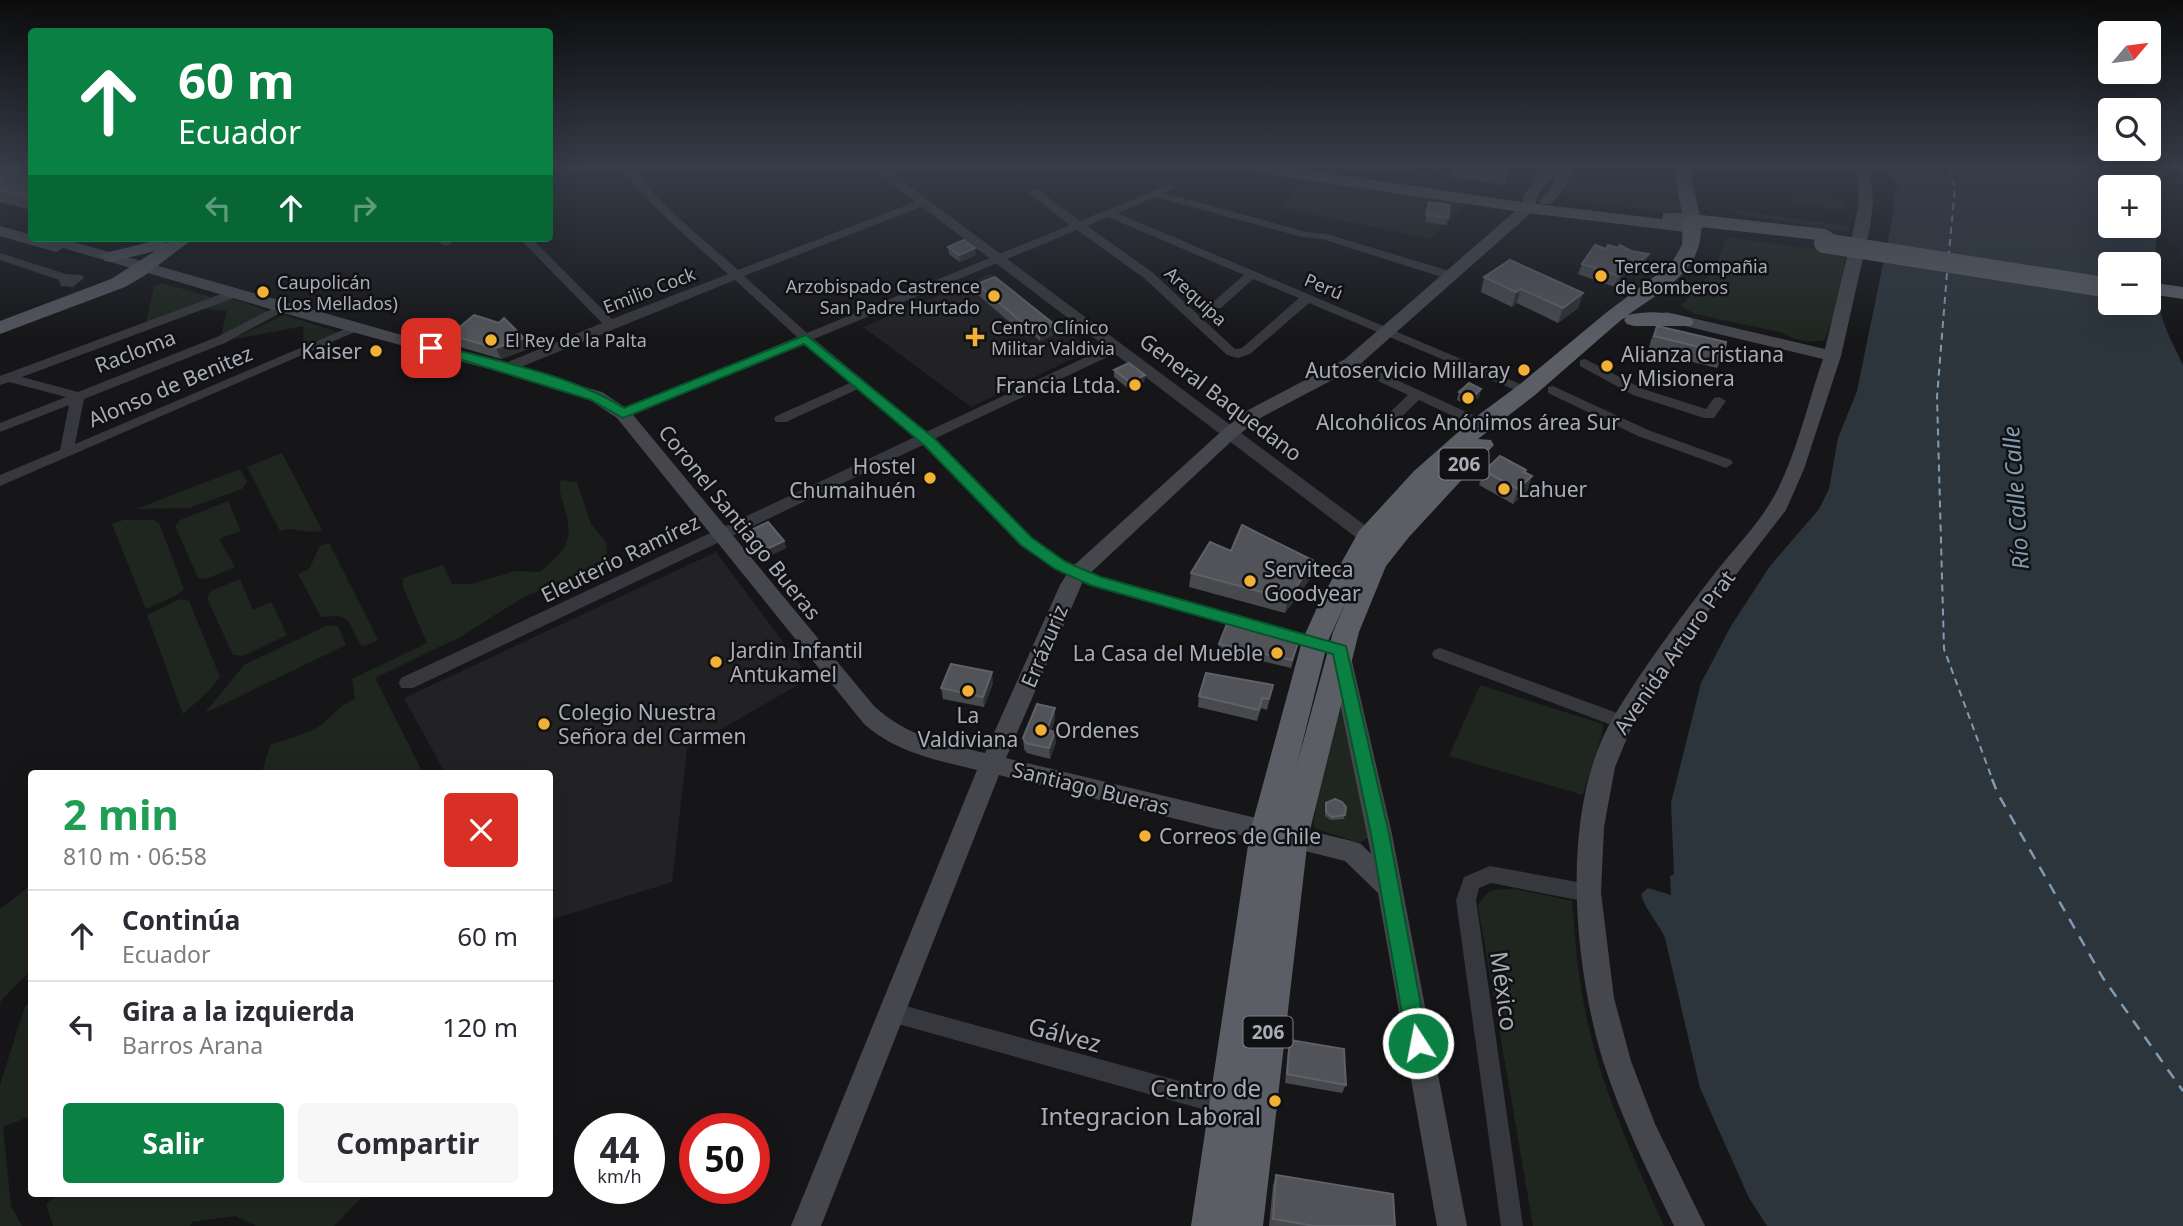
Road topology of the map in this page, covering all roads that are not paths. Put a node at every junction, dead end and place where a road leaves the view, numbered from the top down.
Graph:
1 (683, 225) edge
2 (865, 225) edge
3 (956, 225) edge
4 (1076, 225) edge
5 (1081, 225) edge
6 (1133, 225) edge
7 (1267, 225) edge
8 (1517, 225) edge
9 (1702, 225) joint
10 (1704, 225) edge
11 (1712, 225) edge
12 (1862, 225) edge
13 (1748, 226) joint
14 (1, 231) edge
15 (28, 234) edge
16 (28, 238) edge
17 (1825, 239) junction
18 (43, 242) edge
19 (57, 242) edge
20 (164, 242) edge
21 (177, 242) edge
22 (529, 242) edge
23 (0, 256) edge
24 (1000, 258) junction
25 (130, 265) junction
26 (737, 275) junction
27 (1251, 275) junction
28 (1452, 276) junction
29 (65, 278) dead end
30 (2098, 279) edge
31 (2098, 286) edge
32 (2161, 290) edge
33 (2183, 293) edge
34 (232, 294) junction
35 (2161, 296) edge
36 (1307, 298) junction
37 (1663, 298) junction
38 (2183, 299) edge
39 (1217, 305) dead end
40 (284, 308) junction
41 (1630, 316) junction
42 (0, 319) edge
43 (1684, 322) junction
44 (610, 324) junction
45 (0, 328) edge
46 (356, 329) junction
47 (1388, 332) junction
48 (806, 339) junction
49 (1118, 347) junction
50 (1832, 356) junction
51 (1351, 363) junction
52 (1584, 363) junction
53 (506, 368) junction
54 (4, 379) edge
55 (860, 383) junction
56 (1540, 390) junction
57 (1417, 394) junction
58 (78, 396) junction
59 (1718, 401) dead end
60 (623, 414) junction
61 (781, 419) dead end
62 (1391, 419) dead end
63 (1481, 424) junction
64 (0, 428) edge
65 (1231, 432) junction
66 (923, 437) junction
67 (66, 453) junction
68 (1726, 463) dead end
69 (0, 481) edge
70 (722, 533) junction
71 (1368, 537) junction
72 (1077, 574) junction
73 (1328, 646) junction
74 (1440, 654) dead end
75 (407, 684) dead end
76 (1622, 722) junction
77 (993, 764) junction
78 (1380, 834) junction
79 (1279, 835) junction
80 (1352, 852) junction
81 (1388, 886) junction
82 (1588, 893) junction
83 (891, 1013) junction
84 (1227, 1105) junction
85 (806, 1226) edge
86 (1210, 1226) edge
87 (1244, 1226) edge
88 (1452, 1226) edge
89 (1512, 1226) edge
90 (1690, 1226) edge

1 - 26 street
2 - 26 street, Emilio Cock
3 - 24 street, General Baquedano
4 - 24 street
5 - 36 street, Arequipa
6 - 27 street, Perú
7 - 28 street
8 - 28 main road, Errázuriz
9 - 37 highway, 206
9 - 41 highway, 206
10 - 17 highway
11 - 13 highway
12 - 50 main road, Avenida Arturo Prat
13 - 17 highway
14 - 15 main road, Coronel Santiago Bueras
14 - 16 main road, Coronel Santiago Bueras
17 - 30 highway
17 - 31 highway, bridge
18 - 25 main road, Coronel Santiago Bueras
19 - 25 main road, Coronel Santiago Bueras
20 - 25 main road
21 - 25 main road
22 - 44 street
23 - 29 street
24 - 48 street
24 - 49 street, General Baquedano
25 - 34 main road, Coronel Santiago Bueras
25 - 42 main road
25 - 45 main road
26 - 44 street, Emilio Cock
26 - 48 street
27 - 36 street, Perú
27 - 39 street
28 - 47 main road, Errázuriz
32 - 33 highway
34 - 40 main road, Coronel Santiago Bueras
34 - 54 street
35 - 38 highway
36 - 47 street, Perú
37 - 41 highway, 206
37 - 43 highway
40 - 46 main road, Coronel Santiago Bueras
40 - 58 street, Racloma
41 - 43 highway
41 - 52 highway, 206
41 - 56 highway, 206
43 - 50 main road
44 - 53 street, Emilio Cock
46 - 53 main road, Coronel Santiago Bueras
46 - 67 street, Alonso de Benitez
47 - 51 main road, Errázuriz
47 - 56 street, Perú
48 - 55 street
48 - 60 street
49 - 65 street, General Baquedano
49 - 66 street, Eleuterio Ramírez
50 - 76 main road, Avenida Arturo Prat
51 - 57 street
51 - 65 main road, Errázuriz
52 - 56 highway, 206
52 - 59 street
53 - 60 main road, Coronel Santiago Bueras
54 - 58 street
55 - 61 street
55 - 66 street
56 - 63 highway, 206
56 - 68 street, Perú
56 - 73 highway, 206
57 - 62 street
57 - 63 street
58 - 64 street, Racloma
58 - 67 street
60 - 70 main road, Coronel Santiago Bueras
63 - 71 highway, 206
65 - 71 street, General Baquedano
65 - 72 main road, Errázuriz
66 - 70 street, Eleuterio Ramírez
66 - 72 street
67 - 69 street, Alonso de Benitez
70 - 75 street, Eleuterio Ramírez
70 - 77 main road, Coronel Santiago Bueras
71 - 73 highway, 206
72 - 73 street
72 - 77 main road, Errázuriz
73 - 78 main road
73 - 79 highway, 206
74 - 76 street
76 - 82 main road, Avenida Arturo Prat
77 - 79 main road, Santiago Bueras
77 - 83 main road, Errázuriz
78 - 80 main road
78 - 81 main road
79 - 80 main road, Santiago Bueras
79 - 84 highway, 206
79 - 87 highway, 206
80 - 81 main road
81 - 88 main road
82 - 89 street, México
82 - 90 main road, Avenida Arturo Prat
83 - 84 street, Gálvez
83 - 85 main road, Errázuriz
84 - 86 highway, 206

